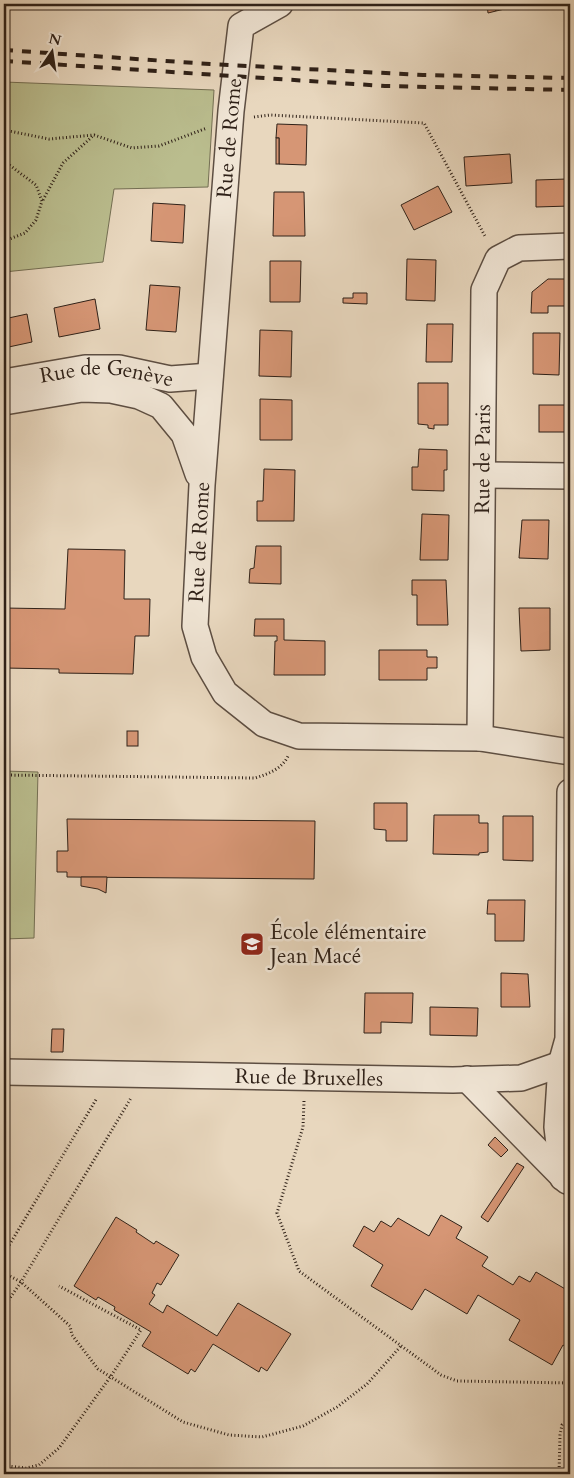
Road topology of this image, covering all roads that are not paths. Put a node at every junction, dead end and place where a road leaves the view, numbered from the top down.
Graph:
1 (280, 4) edge
2 (570, 246) edge
3 (210, 376) junction
4 (4, 382) edge
5 (4, 402) edge
6 (161, 406) junction
7 (207, 410) junction
8 (483, 475) junction
9 (570, 476) edge
10 (202, 485) junction
11 (480, 738) junction
12 (570, 752) edge
13 (570, 792) edge
14 (560, 1064) junction
15 (4, 1072) edge
16 (467, 1079) junction
17 (567, 1180) edge

1 - 3 street, Rue de Rome
2 - 8 street, Rue de Paris
3 - 4 street, Rue de Genève
3 - 7 street, Rue de Rome
5 - 6 street, Rue de Genève
6 - 7 street, Rue de Genève
6 - 10 street, Rue de Genève
7 - 10 street, Rue de Rome
8 - 9 street
8 - 11 street, Rue de Paris
10 - 11 street, Rue de Rome
11 - 12 street, Rue de Rome
13 - 14 street
14 - 16 street, Rue de Bruxelles
14 - 17 street
15 - 16 street, Rue de Bruxelles
16 - 17 street

